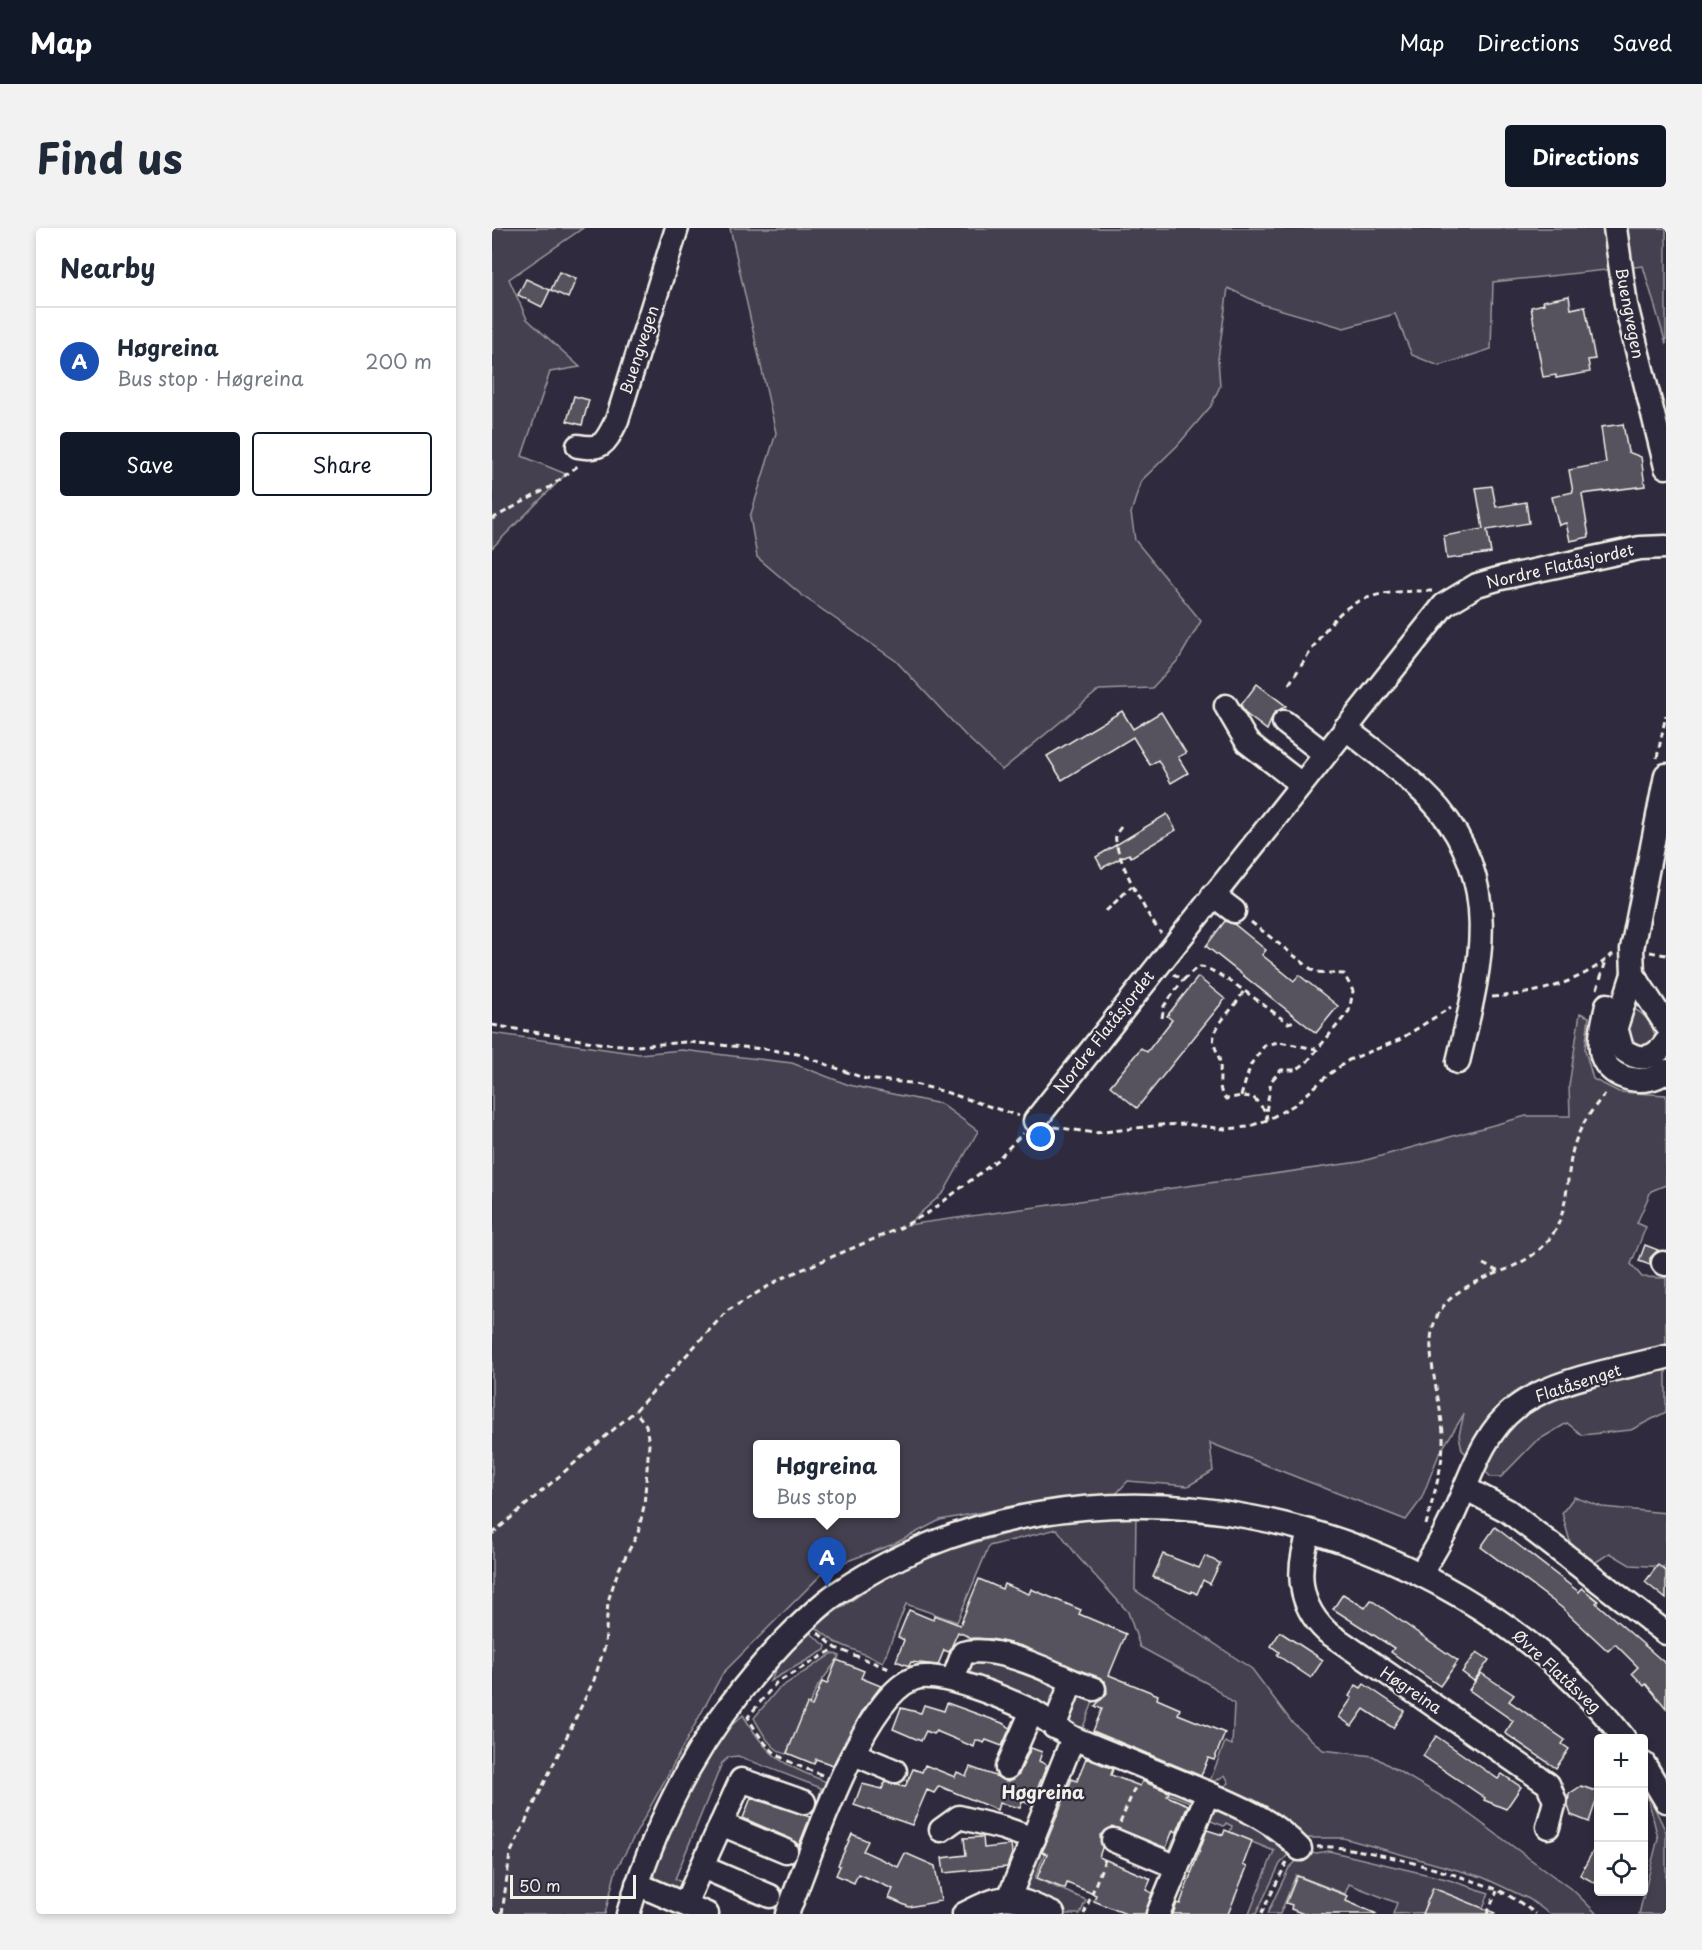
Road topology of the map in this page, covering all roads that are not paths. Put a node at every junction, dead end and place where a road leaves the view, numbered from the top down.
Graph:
1 (676, 228) edge
2 (1615, 228) edge
3 (586, 448) road end
4 (1666, 467) edge
5 (1666, 547) edge
6 (1226, 706) dead end
7 (1284, 722) dead end
8 (1345, 729) junction
9 (1325, 754) junction
10 (1666, 774) edge
11 (1301, 783) junction
12 (1663, 809) edge
13 (1658, 860) edge
14 (1213, 894) junction
15 (1241, 915) road end
16 (1633, 974) junction
17 (1666, 1025) edge
18 (1666, 1042) edge
19 (1458, 1062) dead end
20 (1666, 1071) edge
21 (1035, 1121) road end
22 (1666, 1357) edge
23 (1465, 1488) junction
24 (1310, 1532) junction
25 (1421, 1574) junction
26 (1666, 1633) edge
27 (952, 1680) junction
28 (1072, 1681) junction
29 (1094, 1689) dead end
30 (1032, 1711) junction
31 (1063, 1732) junction
32 (1620, 1734) edge
33 (854, 1754) junction
34 (1007, 1768) dead end
35 (895, 1771) dead end
36 (1648, 1771) edge
37 (1208, 1793) junction
38 (1666, 1801) edge
39 (804, 1802) dead end
40 (721, 1824) junction
41 (1548, 1827) dead end
42 (942, 1830) dead end
43 (1034, 1839) junction
44 (1113, 1840) dead end
45 (1300, 1849) road end
46 (786, 1851) dead end
47 (702, 1867) junction
48 (1177, 1867) junction
49 (637, 1884) junction
50 (770, 1896) dead end
51 (685, 1904) junction
52 (1018, 1905) edge
53 (628, 1914) edge
54 (707, 1914) edge
55 (788, 1914) edge
56 (964, 1914) edge
57 (1053, 1914) edge
58 (1158, 1914) edge

1 - 3 street, Buengvegen
2 - 4 street, Buengvegen
5 - 8 street, Nordre Flatåsjordet
6 - 11 street
7 - 9 street
8 - 9 street, Nordre Flatåsjordet
8 - 19 street
9 - 11 street, Nordre Flatåsjordet
10 - 12 street
11 - 14 street, Nordre Flatåsjordet
12 - 13 street
13 - 16 street
14 - 15 street
14 - 21 street, Nordre Flatåsjordet
16 - 17 street
16 - 18 street
16 - 20 street
22 - 23 street, Flatåsenget
23 - 25 street, Flatåsenget
23 - 26 street
24 - 25 street
24 - 41 street, Høgreina
24 - 49 street
25 - 32 street, Øvre Flatåsveg
27 - 28 street
27 - 30 street
27 - 33 street
28 - 29 street
28 - 31 street
30 - 31 street
30 - 34 street
31 - 37 street
31 - 43 street
33 - 35 street
33 - 55 street
36 - 38 street
37 - 45 street
37 - 48 street
39 - 40 street
40 - 46 street
40 - 47 street
42 - 43 street
43 - 52 street
44 - 48 street
47 - 50 street
47 - 51 street
48 - 58 street
49 - 51 street
49 - 53 street
51 - 54 street
52 - 56 street
52 - 57 street

